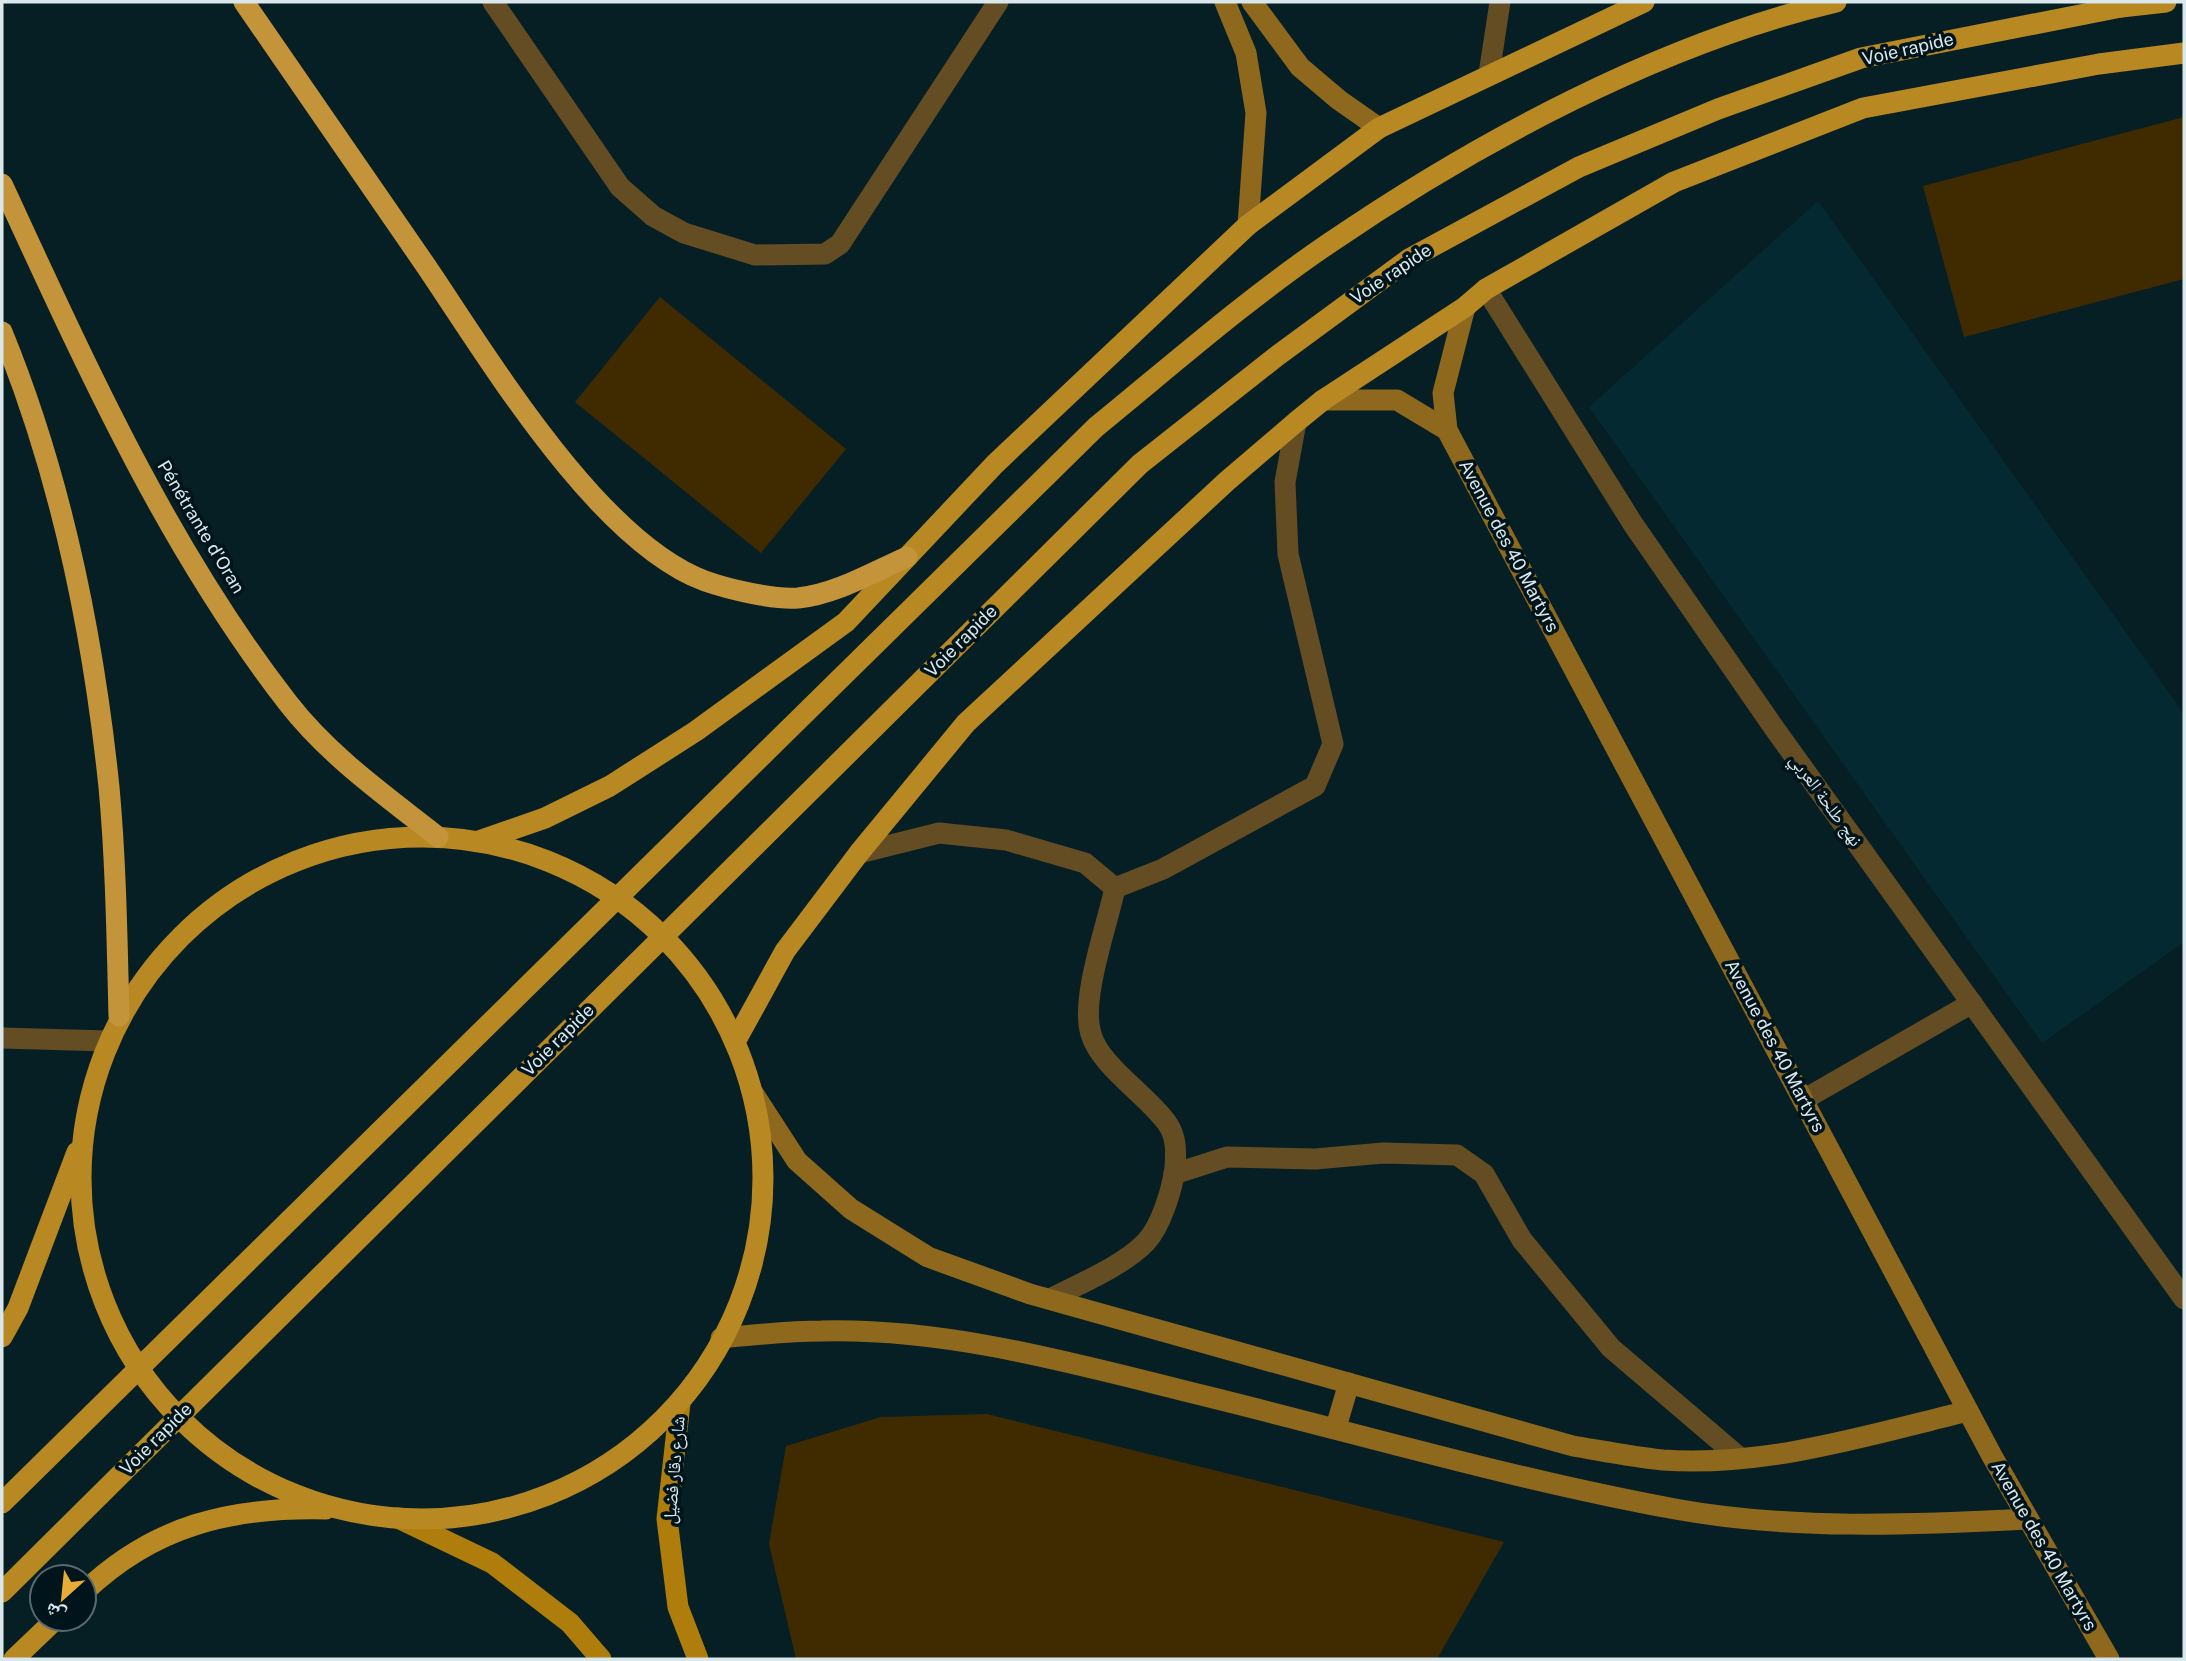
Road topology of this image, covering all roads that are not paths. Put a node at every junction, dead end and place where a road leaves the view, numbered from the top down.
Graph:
1 (244, 2) edge
2 (494, 2) edge
3 (998, 2) edge
4 (1225, 2) edge
5 (1252, 2) edge
6 (1500, 2) edge
7 (1644, 2) edge
8 (1836, 2) edge
9 (2166, 2) edge
10 (2184, 53) edge
11 (1489, 74) junction
12 (1379, 128) junction
13 (2, 184) edge
14 (1248, 225) junction
15 (1486, 289) junction
16 (1465, 307) junction
17 (2, 332) edge
18 (1323, 400) junction
19 (1296, 422) junction
20 (1447, 430) junction
21 (907, 557) junction
22 (438, 837) junction
23 (479, 841) junction
24 (859, 853) junction
25 (1115, 888) junction
26 (1972, 1003) junction
27 (119, 1016) junction
28 (2, 1038) edge
29 (107, 1041) junction
30 (734, 1042) junction
31 (753, 1093) junction
32 (1803, 1100) junction
33 (80, 1144) junction
34 (1174, 1174) junction
35 (2184, 1298) edge
36 (1050, 1299) junction
37 (2, 1337) edge
38 (721, 1338) junction
39 (1349, 1383) junction
40 (680, 1403) junction
41 (1968, 1412) junction
42 (1336, 1427) junction
43 (1740, 1458) junction
44 (2, 1503) edge
45 (338, 1510) junction
46 (398, 1518) junction
47 (2028, 1519) junction
48 (98, 1578) edge
49 (2, 1592) edge
50 (41, 1633) edge
51 (14, 1659) edge
52 (601, 1659) edge
53 (698, 1659) edge
54 (2109, 1659) edge

1 - 21 highway
2 - 3 street
4 - 14 main road
5 - 12 main road
6 - 11 street
7 - 11 highway
8 - 44 highway, bridge
9 - 49 highway, Voie rapide, bridge
10 - 15 highway
11 - 12 highway
12 - 14 highway
13 - 22 highway, Pénétrante d'Oran
14 - 21 highway
15 - 16 highway
15 - 26 street, نهج طلحة العربي
16 - 18 highway
16 - 20 main road
17 - 27 highway
18 - 19 highway
18 - 20 main road
19 - 24 highway
19 - 25 street
20 - 32 main road, Avenue des 40 Martyrs
21 - 23 highway
22 - 23 highway
22 - 27 highway
23 - 30 highway
24 - 25 street
24 - 30 highway
25 - 34 street
26 - 32 street
26 - 35 street, نهج طلحة العربي
27 - 29 highway
28 - 29 street
29 - 33 highway
30 - 31 highway
31 - 36 main road
31 - 38 highway
32 - 41 main road, Avenue des 40 Martyrs
33 - 37 highway
33 - 45 highway
34 - 36 street
34 - 43 street
36 - 39 main road
38 - 40 highway
38 - 42 main road
39 - 42 main road
39 - 43 main road
40 - 46 highway
40 - 53 main road, شارع دقار فضيل
41 - 43 main road
41 - 47 main road, Avenue des 40 Martyrs
42 - 47 main road
45 - 46 highway
45 - 48 highway
46 - 52 main road
47 - 54 main road, Avenue des 40 Martyrs
50 - 51 highway

